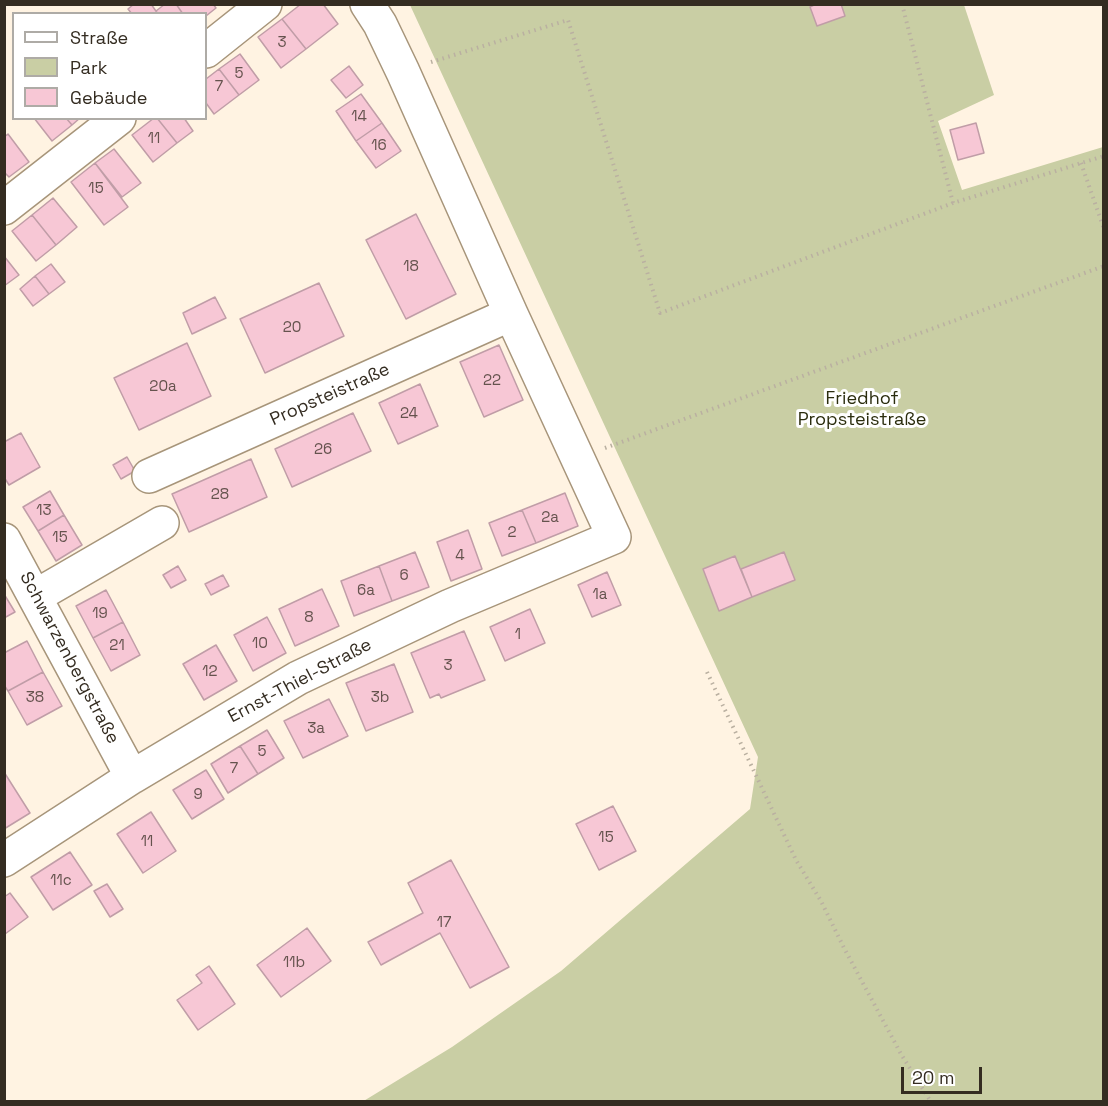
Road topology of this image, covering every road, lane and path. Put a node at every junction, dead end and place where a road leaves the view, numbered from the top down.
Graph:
1 (265, 4) edge
2 (367, 4) edge
3 (902, 4) edge
4 (207, 50) edge
5 (404, 72) junction
6 (116, 120) edge
7 (1104, 156) edge
8 (1081, 163) junction
9 (953, 202) junction
10 (4, 208) edge
11 (1104, 229) edge
12 (1104, 266) edge
13 (511, 314) junction
14 (579, 459) junction
15 (148, 476) dead end
16 (162, 523) dead end
17 (4, 540) edge
18 (36, 596) junction
19 (707, 672) dead end
20 (132, 777) junction
21 (4, 860) edge
22 (931, 1101) edge

1 - 4 street
2 - 5 street
3 - 9 path
5 - 9 path
5 - 13 street
6 - 10 street
7 - 8 path
8 - 9 path
8 - 11 path
12 - 14 path
13 - 14 street
13 - 15 street, Propsteistraße
14 - 20 street, Ernst-Thiel-Straße
16 - 18 street
17 - 18 street, Schwarzenbergstraße
18 - 20 street, Schwarzenbergstraße
19 - 22 path
20 - 21 street, Ernst-Thiel-Straße

